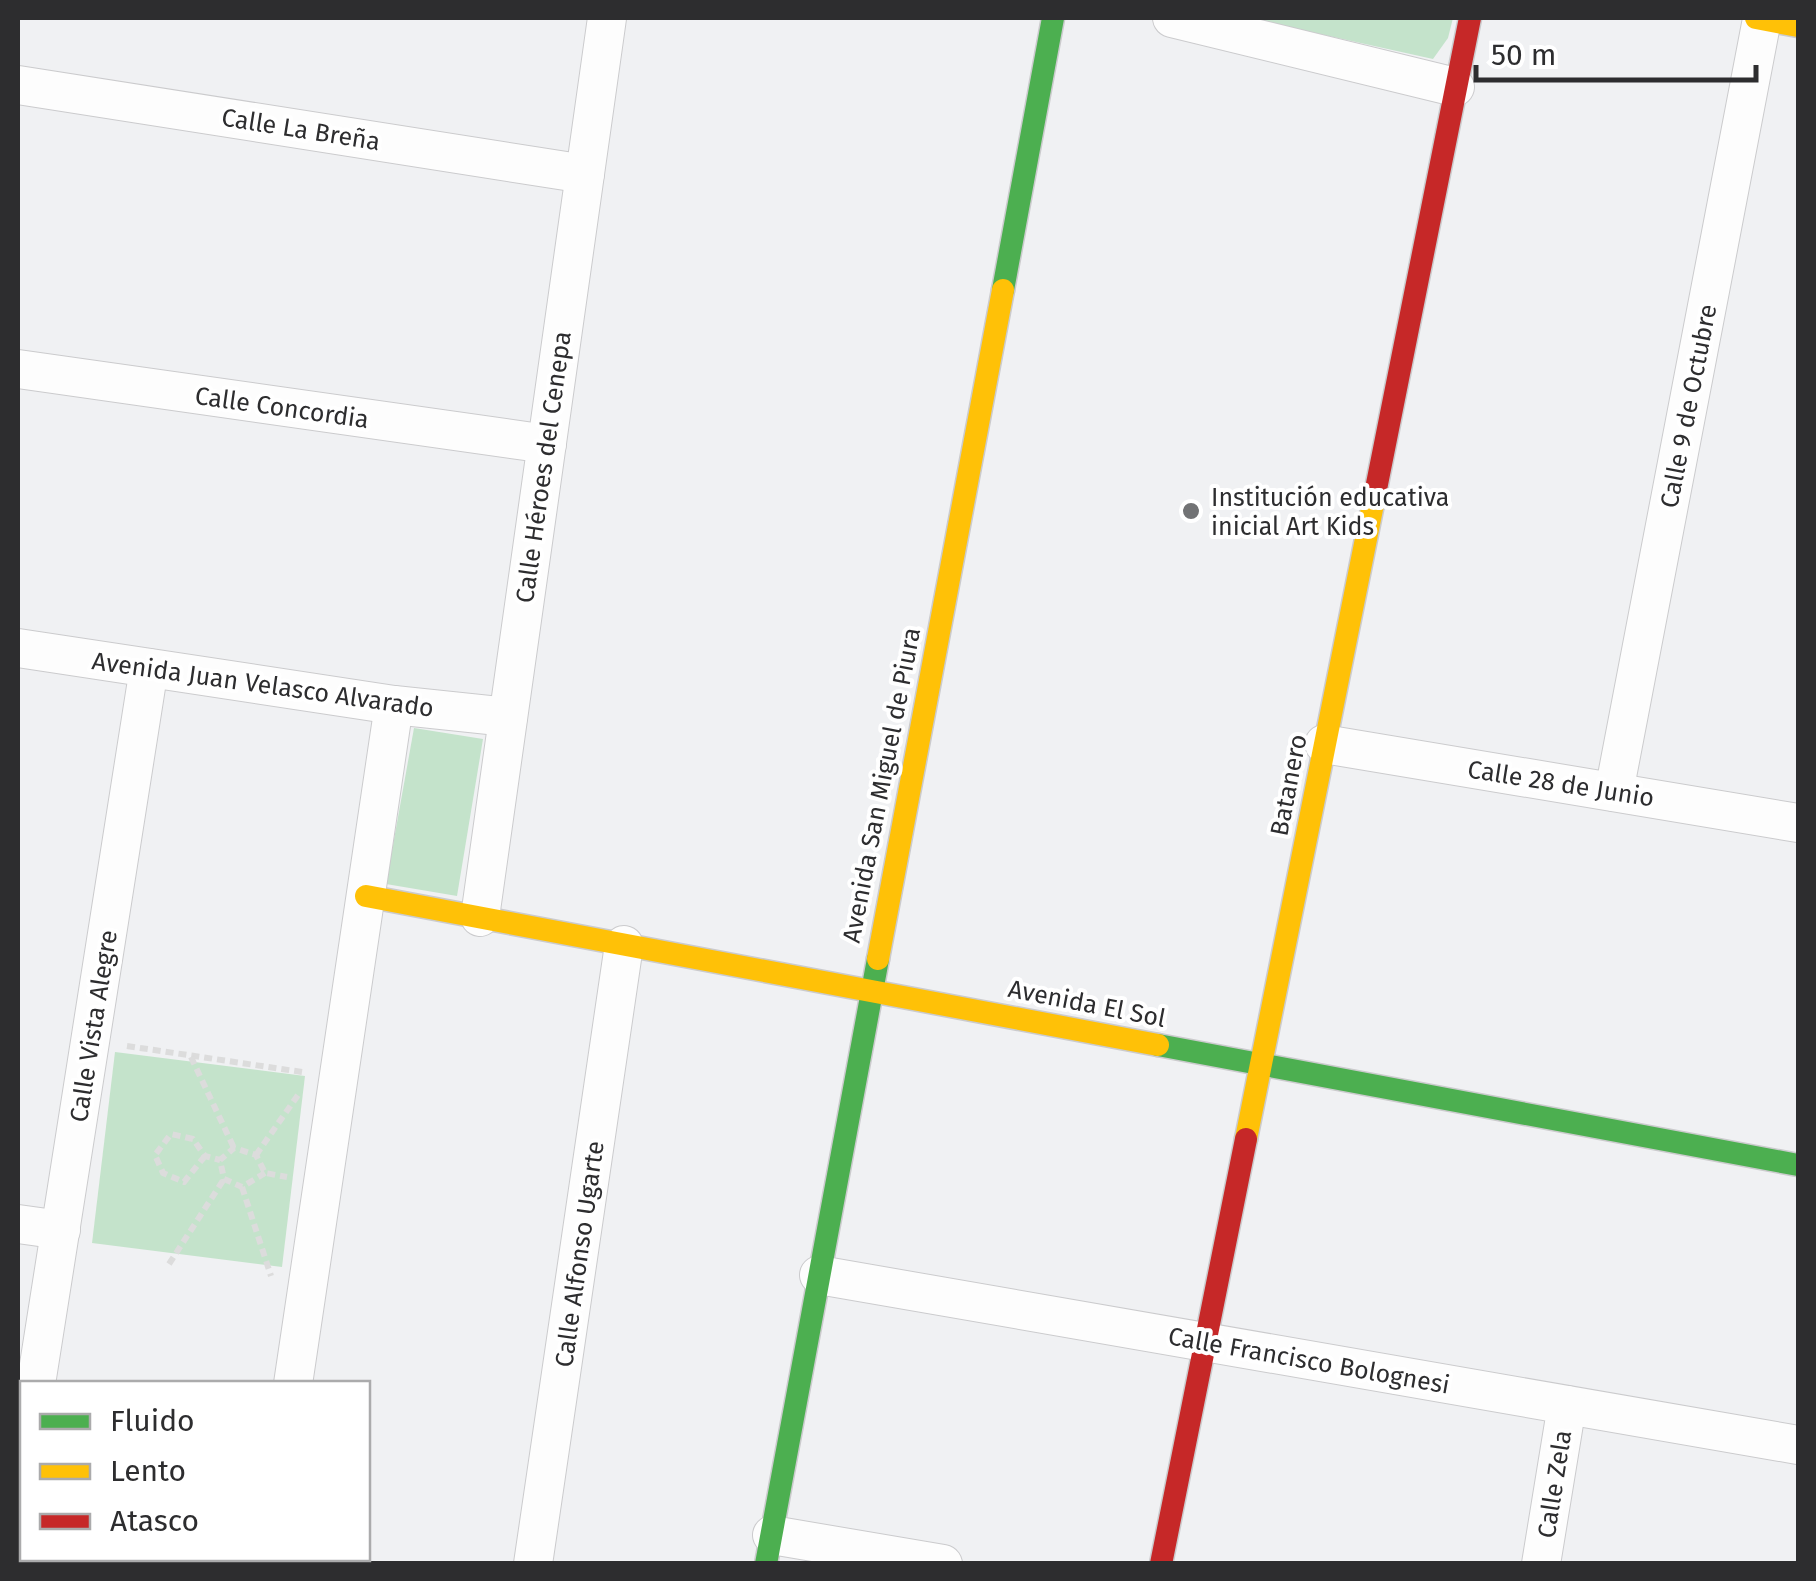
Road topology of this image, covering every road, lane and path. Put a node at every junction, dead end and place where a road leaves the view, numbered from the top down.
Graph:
1 (607, 18) edge
2 (1052, 18) edge
3 (1172, 18) edge
4 (1470, 18) edge
5 (1759, 18) edge
6 (1798, 26) edge
7 (18, 85) edge
8 (1456, 88) junction
9 (585, 174) junction
10 (18, 369) edge
11 (546, 444) junction
12 (18, 648) edge
13 (149, 668) junction
14 (394, 705) junction
15 (508, 717) junction
16 (1324, 744) junction
17 (1614, 792) junction
18 (1798, 823) edge
19 (366, 896) junction
20 (480, 918) junction
21 (624, 944) junction
22 (870, 991) junction
23 (91, 1041) junction
24 (190, 1056) junction
25 (1260, 1064) junction
26 (326, 1076) junction
27 (234, 1148) junction
28 (256, 1155) junction
29 (205, 1156) junction
30 (220, 1160) junction
31 (1798, 1164) edge
32 (265, 1173) junction
33 (224, 1180) junction
34 (323, 1184) junction
35 (242, 1187) junction
36 (18, 1224) edge
37 (61, 1230) junction
38 (169, 1264) dead end
39 (819, 1275) junction
40 (273, 1281) dead end
41 (1205, 1342) junction
42 (36, 1381) edge
43 (293, 1381) edge
44 (1567, 1405) junction
45 (1798, 1445) edge
46 (769, 1549) edge
47 (533, 1564) edge
48 (943, 1564) edge
49 (1161, 1564) edge
50 (1541, 1564) edge

1 - 9 street, Calle Héroes del Cenepa
2 - 22 street, Avenida San Miguel de Piura
3 - 8 street
4 - 8 street, Batanero
5 - 6 street
5 - 17 street, Calle 9 de Octubre
7 - 9 street, Calle La Breña
8 - 16 street, Batanero
9 - 11 street, Calle Héroes del Cenepa
10 - 11 street, Calle Concordia
11 - 15 street, Calle Héroes del Cenepa
12 - 13 street, Avenida Juan Velasco Alvarado
13 - 14 street, Avenida Juan Velasco Alvarado
13 - 23 street, Calle Vista Alegre
14 - 15 street, Avenida Juan Velasco Alvarado
14 - 19 street
15 - 20 street, Calle Héroes del Cenepa
16 - 17 street, Calle 28 de Junio
16 - 25 street, Batanero
17 - 18 street, Calle 28 de Junio
19 - 20 street, Avenida El Sol
19 - 26 street
20 - 21 street, Avenida El Sol
21 - 22 street, Avenida El Sol
21 - 47 street, Calle Alfonso Ugarte
22 - 25 street, Avenida El Sol
22 - 39 street, Avenida San Miguel de Piura
23 - 24 path
23 - 37 street, Calle Vista Alegre
24 - 26 path
24 - 27 path
25 - 31 street, Avenida El Sol
25 - 41 street, Batanero
26 - 28 path
26 - 34 street
27 - 28 path
27 - 30 path
28 - 32 path
29 - 29 path
29 - 30 path
30 - 33 path
32 - 34 path
32 - 35 path
33 - 35 path
33 - 38 path
34 - 43 street
35 - 40 path
36 - 37 street
37 - 42 street, Calle Vista Alegre
39 - 41 street, Calle Francisco Bolognesi
39 - 46 street, Avenida San Miguel de Piura
41 - 44 street, Calle Francisco Bolognesi
41 - 49 street, Batanero
44 - 45 street, Calle Francisco Bolognesi
44 - 50 street, Calle Zela
46 - 48 street

